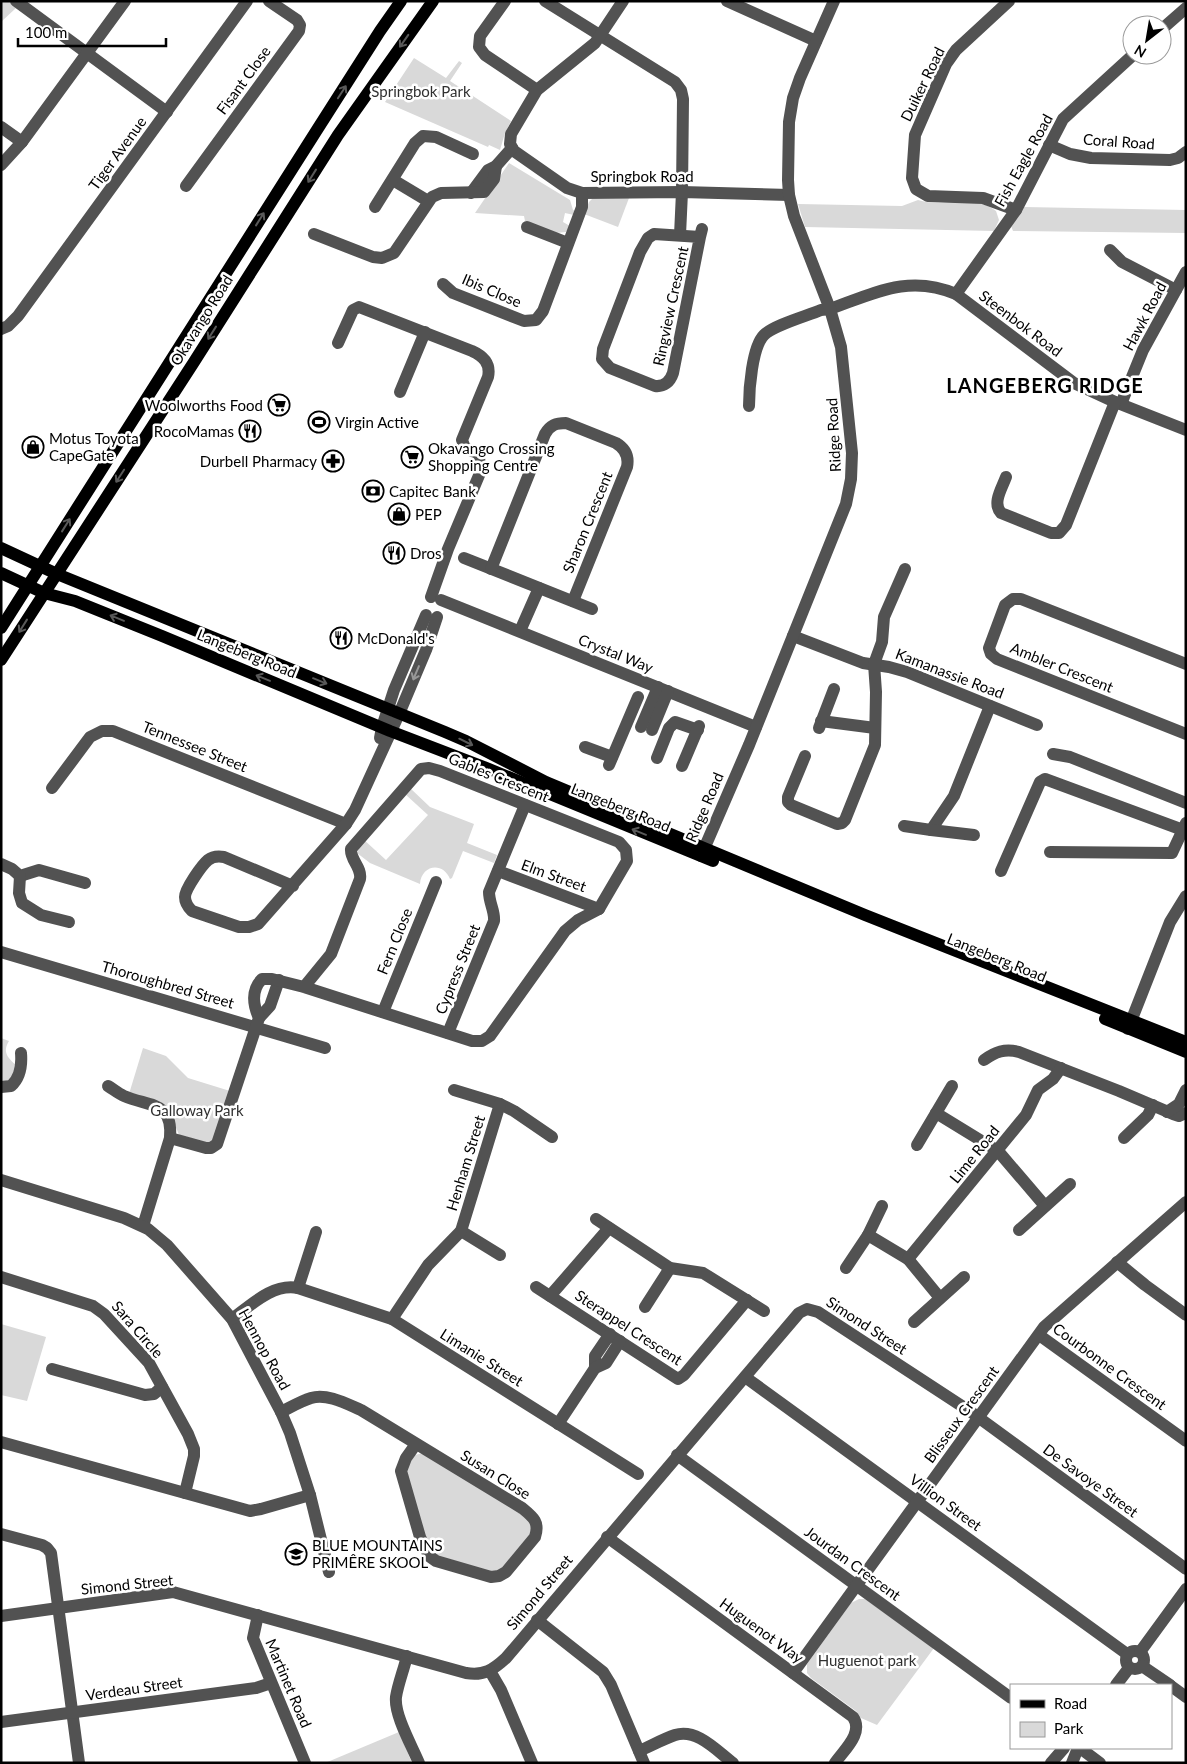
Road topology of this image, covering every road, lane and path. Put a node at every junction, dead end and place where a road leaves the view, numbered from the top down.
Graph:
1 (16, 1) edge
2 (125, 1) edge
3 (247, 1) edge
4 (269, 1) edge
5 (401, 1) edge
6 (433, 1) edge
7 (505, 1) edge
8 (545, 1) edge
9 (623, 1) edge
10 (727, 1) edge
11 (834, 1) edge
12 (1009, 1) edge
13 (1186, 8) edge
14 (1172, 20) edge
15 (600, 36) junction
16 (816, 42) junction
17 (87, 54) junction
18 (1122, 65) edge
19 (537, 90) junction
20 (167, 112) junction
21 (1, 126) edge
22 (22, 142) junction
23 (1049, 145) junction
24 (511, 146) junction
25 (1186, 152) edge
26 (473, 154) dead end
27 (1, 165) edge
28 (393, 180) junction
29 (186, 186) dead end
30 (582, 192) junction
31 (682, 192) junction
32 (789, 195) junction
33 (428, 201) junction
34 (375, 207) dead end
35 (1016, 210) junction
36 (527, 227) dead end
37 (314, 234) dead end
38 (680, 235) junction
39 (568, 243) junction
40 (1110, 250) dead end
41 (1186, 272) edge
42 (443, 284) dead end
43 (1176, 290) junction
44 (956, 294) junction
45 (830, 309) junction
46 (7, 326) edge
47 (425, 332) junction
48 (338, 343) dead end
49 (400, 392) dead end
50 (1118, 403) junction
51 (749, 406) dead end
52 (1186, 430) edge
53 (1006, 477) dead end
54 (1, 548) edge
55 (464, 558) dead end
56 (40, 566) junction
57 (491, 568) junction
58 (905, 569) dead end
59 (1, 572) edge
60 (58, 574) junction
61 (27, 585) junction
62 (540, 588) junction
63 (44, 593) junction
64 (573, 602) junction
65 (436, 606) junction
66 (592, 609) dead end
67 (1, 628) edge
68 (520, 631) junction
69 (793, 636) junction
70 (1, 660) edge
71 (874, 664) junction
72 (1186, 664) edge
73 (663, 689) junction
74 (834, 689) dead end
75 (638, 697) dead end
76 (990, 706) junction
77 (394, 712) junction
78 (628, 722) junction
79 (1038, 725) dead end
80 (756, 727) junction
81 (646, 728) junction
82 (875, 728) junction
83 (386, 729) junction
84 (1186, 734) edge
85 (666, 736) junction
86 (585, 747) dead end
87 (1054, 754) dead end
88 (805, 756) dead end
89 (657, 758) dead end
90 (682, 766) dead end
91 (52, 788) dead end
92 (1186, 803) edge
93 (525, 806) junction
94 (346, 824) junction
95 (904, 826) dead end
96 (1184, 827) edge
97 (931, 830) junction
98 (974, 835) dead end
99 (702, 852) junction
100 (1050, 852) dead end
101 (1, 864) edge
102 (498, 871) junction
103 (1001, 871) dead end
104 (20, 876) junction
105 (436, 882) dead end
106 (85, 883) dead end
107 (293, 886) junction
108 (1186, 896) edge
109 (599, 908) junction
110 (69, 922) dead end
111 (1, 952) edge
112 (279, 980) junction
113 (304, 987) junction
114 (383, 1012) junction
115 (257, 1022) junction
116 (1129, 1025) junction
117 (448, 1033) junction
118 (1186, 1042) edge
119 (325, 1048) dead end
120 (1186, 1052) edge
121 (21, 1053) dead end
122 (984, 1060) dead end
123 (1061, 1068) junction
124 (108, 1086) dead end
125 (952, 1086) dead end
126 (1, 1087) edge
127 (454, 1090) dead end
128 (1185, 1096) edge
129 (500, 1104) junction
130 (1153, 1105) junction
131 (1167, 1112) junction
132 (936, 1113) junction
133 (1186, 1113) edge
134 (552, 1137) dead end
135 (170, 1138) junction
136 (1124, 1138) dead end
137 (917, 1145) dead end
138 (998, 1151) junction
139 (1, 1180) edge
140 (1070, 1184) dead end
141 (1186, 1202) edge
142 (882, 1206) dead end
143 (1045, 1206) junction
144 (596, 1219) dead end
145 (142, 1226) junction
146 (609, 1228) junction
147 (1019, 1230) dead end
148 (461, 1231) junction
149 (316, 1232) dead end
150 (868, 1235) junction
151 (500, 1254) dead end
152 (908, 1259) junction
153 (1117, 1262) junction
154 (670, 1268) junction
155 (846, 1268) dead end
156 (1, 1277) edge
157 (964, 1277) dead end
158 (536, 1287) dead end
159 (298, 1288) junction
160 (550, 1296) junction
161 (940, 1298) junction
162 (747, 1300) junction
163 (645, 1307) dead end
164 (764, 1310) dead end
165 (1186, 1315) edge
166 (232, 1319) junction
167 (392, 1319) junction
168 (914, 1322) dead end
169 (1039, 1334) junction
170 (615, 1338) junction
171 (52, 1369) dead end
172 (745, 1377) junction
173 (162, 1387) junction
174 (281, 1412) junction
175 (978, 1418) junction
176 (558, 1424) junction
177 (1186, 1441) edge
178 (1, 1442) edge
179 (416, 1444) junction
180 (677, 1455) junction
181 (638, 1474) dead end
182 (186, 1494) junction
183 (310, 1495) junction
184 (918, 1502) junction
185 (1, 1534) edge
186 (607, 1537) junction
187 (1186, 1569) edge
188 (329, 1572) dead end
189 (856, 1586) junction
190 (1186, 1589) edge
191 (59, 1608) junction
192 (258, 1615) junction
193 (1, 1616) edge
194 (538, 1620) junction
195 (1133, 1653) junction
196 (407, 1656) junction
197 (1142, 1666) junction
198 (1129, 1668) junction
199 (490, 1671) junction
200 (793, 1673) junction
201 (271, 1683) junction
202 (1117, 1684) edge
203 (1167, 1684) edge
204 (1172, 1687) edge
205 (1010, 1697) edge
206 (1186, 1697) edge
207 (73, 1713) junction
208 (1, 1722) edge
209 (1063, 1749) edge
210 (1079, 1749) edge
211 (1080, 1749) edge
212 (642, 1757) edge
213 (79, 1763) edge
214 (305, 1763) edge
215 (419, 1763) edge
216 (532, 1763) edge
217 (733, 1763) edge
218 (835, 1763) edge
219 (1051, 1763) edge
220 (1072, 1763) edge
221 (1100, 1763) edge

1 - 17 street
2 - 17 street
3 - 20 street, Tiger Avenue
4 - 29 street, Fisant Close
56 -> 5 main road, Okavango Road
6 -> 60 main road, Okavango Road
7 - 19 street
8 - 15 street
9 - 15 street
10 - 16 street
11 - 16 street, Ridge Road
12 - 35 street, Duiker Road
13 - 14 street
15 - 19 street
15 - 31 street
16 - 32 street, Ridge Road
17 - 20 street
17 - 22 street
18 - 23 street, Fish Eagle Road
19 - 24 street
20 - 46 street, Tiger Avenue
21 - 22 street
22 - 27 street
23 - 25 street, Coral Road
23 - 35 street, Fish Eagle Road
24 - 30 street, Springbok Road
24 - 33 street
26 - 28 street
28 - 33 street
28 - 34 street
30 - 31 street, Springbok Road
30 - 39 street, Ibis Close
31 - 32 street, Springbok Road
31 - 38 street, Ringview Crescent
32 - 45 street, Ridge Road
33 - 37 street
35 - 44 street, Fish Eagle Road
36 - 39 street
38 - 38 street, Ringview Crescent
39 - 42 street, Ibis Close
40 - 43 street
41 - 43 street, Hawk Road
43 - 50 street, Hawk Road
44 - 45 street, Steenbok Road
44 - 50 street, Steenbok Road
45 - 51 street, Steenbok Road
45 - 69 street, Ridge Road
47 - 48 street
47 - 49 street
47 - 65 street
50 - 52 street, Steenbok Road
50 - 53 street, Hawk Road
54 - 56 main road, Langeberg Road
55 - 57 street
56 - 60 main road, Langeberg Road
56 - 61 main road, Okavango Road
57 - 62 street
57 - 64 street, Sharon Crescent
58 - 71 street
59 - 61 main road, Langeberg Road
60 - 63 main road, Okavango Road
60 -> 77 main road, Langeberg Road
61 - 63 main road, Langeberg Road
61 - 67 main road, Okavango Road
62 - 64 street
62 - 68 street
63 -> 70 main road, Okavango Road
83 -> 63 main road, Langeberg Road
64 - 66 street
65 - 68 street, Crystal Way
65 - 77 street
68 - 73 street, Crystal Way
69 - 71 street, Kamanassie Road
69 - 80 street, Ridge Road
71 - 76 street, Kamanassie Road
71 - 82 street
72 - 84 street, Ambler Crescent
73 - 80 street, Crystal Way
73 - 81 street
74 - 82 street
75 - 78 street
76 - 79 street, Kamanassie Road
76 - 97 street
77 - 83 street
77 -> 99 main road, Langeberg Road
78 - 81 street
78 - 86 street
80 - 99 street, Ridge Road
81 - 85 street
82 - 88 street
83 - 94 street
99 -> 83 main road, Langeberg Road
85 - 89 street
85 - 90 street
87 - 92 street
91 - 94 street, Tennessee Street
93 - 102 street, Cypress Street
93 - 109 street, Gables Crescent
93 - 113 street, Gables Crescent
94 - 107 street
95 - 97 street
96 - 100 street
96 - 103 street
97 - 98 street
99 - 116 main road, Langeberg Road
101 - 104 street
102 - 109 street, Elm Street
102 - 117 street, Cypress Street
104 - 106 street
104 - 110 street
105 - 114 street, Fern Close
107 - 107 street
108 - 116 street
109 - 117 street, Gables Crescent
111 - 115 street, Thoroughbred Street
112 - 113 street, Gables Crescent
112 - 115 street
112 - 115 street
113 - 114 street, Gables Crescent
114 - 117 street, Gables Crescent
115 - 119 street, Thoroughbred Street
115 - 135 street
116 - 118 main road, Langeberg Road
116 - 120 main road, Langeberg Road
121 - 126 street
122 - 123 street
123 - 130 street
123 - 138 street, Lime Road
124 - 135 street
125 - 132 street
127 - 129 street
128 - 131 street
129 - 134 street
129 - 148 street, Henham Street
130 - 131 street
130 - 136 street
131 - 133 street
132 - 137 street
132 - 138 street
135 - 145 street
138 - 143 street
138 - 152 street, Lime Road
139 - 145 street, Hennop Road
140 - 143 street
141 - 153 street, Blisseux Crescent
142 - 150 street
143 - 147 street
144 - 146 street
145 - 166 street, Hennop Road
146 - 154 street
146 - 160 street, Sterappel Crescent
148 - 151 street, Henham Street
148 - 167 street, Henham Street
149 - 159 street
150 - 152 street
150 - 155 street
152 - 161 street
153 - 165 street
153 - 169 street, Blisseux Crescent
154 - 162 street
154 - 163 street
156 - 173 street, Sara Circle
157 - 161 street
158 - 160 street, Sterappel Crescent
159 - 166 street, Limanie Street
159 - 167 street, Limanie Street
160 - 170 street, Sterappel Crescent
161 - 168 street
162 - 164 street
162 - 170 street, Sterappel Crescent
166 - 174 street, Hennop Road
167 - 176 street, Limanie Street
169 - 175 street, Blisseux Crescent
169 - 177 street, Courbonne Crescent
170 - 176 street
171 - 173 street
172 - 175 street, Simond Street
172 - 180 street, Simond Street
172 - 184 street, Villion Street
173 - 182 street, Sara Circle
174 - 179 street, Susan Close
174 - 183 street, Hennop Road
175 - 184 street, Blisseux Crescent
175 - 187 street, De Savoye Street
176 - 181 street, Limanie Street
178 - 182 street
179 - 179 street, Susan Close
180 - 186 street, Simond Street
180 - 189 street, Jourdan Crescent
182 - 183 street
183 - 188 street, Hennop Road
184 - 189 street, Blisseux Crescent
184 - 195 street, Villion Street
185 - 191 street
186 - 194 street, Simond Street
186 - 200 street, Huguenot Way
189 - 200 street, Blisseux Crescent
189 - 205 street, Jourdan Crescent
190 - 195 street
191 - 192 street, Simond Street
191 - 193 street, Simond Street
191 - 207 street
192 - 196 street, Simond Street
192 - 201 street, Martinet Road
194 - 199 street, Simond Street
194 - 212 street
195 - 197 street
195 - 198 street
196 - 199 street, Simond Street
196 - 215 street
197 - 198 street
197 - 203 street
198 - 202 street
199 - 216 street
200 - 218 street, Huguenot Way
201 - 207 street, Verdeau Street
201 - 214 street, Martinet Road
204 - 206 street
207 - 208 street, Verdeau Street
207 - 213 street
209 - 219 street
210 - 220 street
211 - 221 street
212 - 217 street

